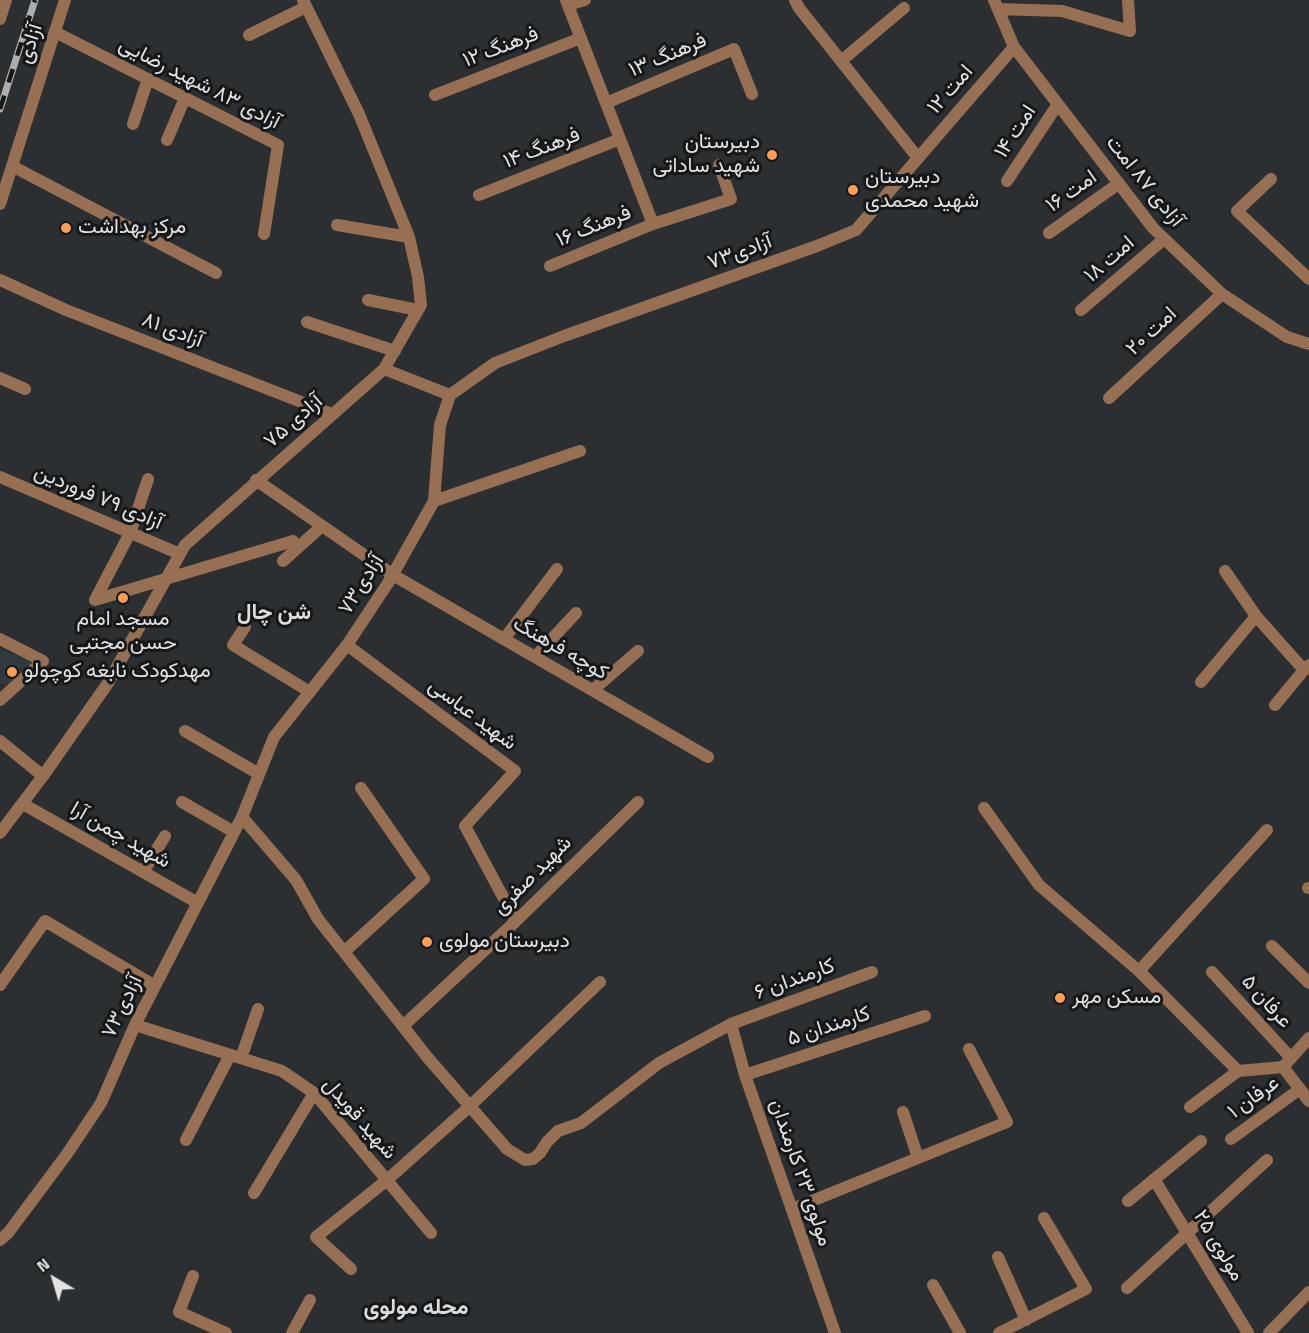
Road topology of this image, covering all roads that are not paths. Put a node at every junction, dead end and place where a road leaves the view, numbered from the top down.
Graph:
1 (6, 0) edge
2 (65, 0) edge
3 (585, 0) edge
4 (795, 0) edge
5 (1128, 0) edge
6 (305, 3) edge
7 (567, 3) edge
8 (996, 4) edge
9 (904, 8) dead end
10 (0, 19) edge
11 (55, 32) junction
12 (249, 35) dead end
13 (581, 38) junction
14 (1014, 47) junction
15 (841, 61) junction
16 (148, 79) junction
17 (752, 93) dead end
18 (435, 95) dead end
19 (185, 98) junction
20 (606, 103) junction
21 (1058, 104) junction
22 (133, 123) dead end
23 (620, 139) junction
24 (166, 140) dead end
25 (918, 158) junction
26 (719, 165) dead end
27 (12, 166) junction
28 (1271, 179) dead end
29 (1007, 181) dead end
30 (1118, 184) junction
31 (479, 195) dead end
32 (0, 204) edge
33 (653, 224) junction
34 (337, 225) dead end
35 (1049, 233) dead end
36 (264, 234) dead end
37 (409, 237) junction
38 (1164, 239) junction
39 (550, 266) dead end
40 (216, 273) dead end
41 (1309, 279) edge
42 (0, 280) edge
43 (1222, 294) junction
44 (368, 300) dead end
45 (418, 310) junction
46 (1082, 310) dead end
47 (307, 322) dead end
48 (1309, 344) edge
49 (395, 351) junction
50 (384, 369) junction
51 (0, 378) edge
52 (25, 389) dead end
53 (450, 395) junction
54 (1109, 398) dead end
55 (332, 414) junction
56 (580, 452) dead end
57 (0, 477) edge
58 (148, 479) dead end
59 (256, 480) junction
60 (434, 501) junction
61 (322, 525) junction
62 (130, 533) junction
63 (293, 541) dead end
64 (180, 554) junction
65 (283, 561) dead end
66 (557, 569) dead end
67 (1225, 571) dead end
68 (393, 575) junction
69 (576, 613) dead end
70 (1256, 616) junction
71 (245, 627) dead end
72 (0, 639) edge
73 (504, 639) junction
74 (347, 645) junction
75 (638, 651) dead end
76 (535, 657) junction
77 (1306, 668) edge
78 (1201, 682) dead end
79 (593, 690) junction
80 (310, 692) junction
81 (0, 700) edge
82 (1275, 705) dead end
83 (184, 730) dead end
84 (0, 741) edge
85 (708, 757) dead end
86 (259, 774) junction
87 (43, 776) junction
88 (361, 788) dead end
89 (182, 802) dead end
90 (638, 802) dead end
91 (23, 804) junction
92 (984, 808) dead end
93 (242, 817) junction
94 (1267, 830) dead end
95 (234, 832) junction
96 (0, 833) edge
97 (165, 837) dead end
98 (143, 872) junction
99 (198, 903) junction
100 (516, 921) junction
101 (1272, 946) dead end
102 (344, 952) junction
103 (1139, 971) junction
104 (872, 972) dead end
105 (1212, 972) dead end
106 (600, 982) dead end
107 (1309, 983) edge
108 (0, 986) edge
109 (155, 987) junction
110 (258, 1009) dead end
111 (925, 1016) dead end
112 (731, 1024) junction
113 (135, 1025) junction
114 (403, 1026) junction
115 (1309, 1038) edge
116 (969, 1049) dead end
117 (235, 1056) junction
118 (1286, 1063) junction
119 (1238, 1071) junction
120 (745, 1075) junction
121 (1300, 1089) junction
122 (314, 1093) junction
123 (1309, 1101) edge
124 (470, 1106) junction
125 (1190, 1107) dead end
126 (903, 1112) dead end
127 (1232, 1139) dead end
128 (186, 1140) dead end
129 (1201, 1141) dead end
130 (918, 1158) junction
131 (1267, 1160) dead end
132 (1154, 1179) junction
133 (387, 1180) junction
134 (254, 1193) dead end
135 (1128, 1201) dead end
136 (792, 1209) junction
137 (1044, 1218) dead end
138 (1187, 1232) junction
139 (431, 1233) dead end
140 (0, 1240) edge
141 (998, 1257) dead end
142 (351, 1269) dead end
143 (193, 1276) dead end
144 (933, 1285) dead end
145 (1127, 1287) dead end
146 (1309, 1292) edge
147 (310, 1300) dead end
148 (1026, 1320) junction
149 (226, 1333) edge
150 (292, 1333) edge
151 (835, 1333) edge
152 (960, 1333) edge
153 (999, 1333) edge
154 (1248, 1333) edge
155 (1269, 1333) edge

1 - 10 street
2 - 11 street, آزادی
3 - 7 street
4 - 15 street
5 - 8 street
6 - 12 street
6 - 37 street, آزادی ۷۵
7 - 13 street
8 - 14 street, آزادی ۸۷ امت
9 - 15 street
11 - 16 street, آزادی ۸۳ شهید رضایی
11 - 27 street, آزادی
13 - 18 street, فرهنگ ۱۲
13 - 20 street
14 - 21 street, آزادی ۸۷ امت
14 - 25 street, امت ۱۲
15 - 25 street
16 - 19 street, آزادی ۸۳ شهید رضایی
16 - 22 street
17 - 20 street, فرهنگ ۱۳
19 - 24 street
19 - 36 street, آزادی ۸۳ شهید رضایی
20 - 23 street
21 - 29 street, امت ۱۴
21 - 30 street, آزادی ۸۷ امت
23 - 31 street, فرهنگ ۱۴
23 - 33 street
25 - 53 street, آزادی۷۳
26 - 33 street, فرهنگ ۱۶
27 - 32 street, آزادی
27 - 40 street
28 - 41 street
30 - 35 street, امت ۱۶
30 - 38 street, آزادی ۸۷ امت
33 - 39 street, فرهنگ ۱۶
34 - 37 street
37 - 45 street, آزادی ۷۵
38 - 43 street, آزادی ۸۷ امت
38 - 46 street, امت ۱۸
42 - 55 street, آزادی ۸۱
43 - 48 street, آزادی ۸۷ امت
43 - 54 street, امت ۲۰
44 - 45 street
45 - 49 street, آزادی ۷۵
47 - 49 street
49 - 50 street, آزادی ۷۵
50 - 53 street
50 - 55 street, آزادی ۷۵
51 - 52 street
53 - 60 street, آزادی۷۳
55 - 59 street, آزادی ۷۵
56 - 60 street
57 - 62 street, آزادی ۷۹ فروردین
58 - 62 street
59 - 61 street, کوچه فرهنگ
59 - 64 street, آزادی ۷۵
60 - 68 street, آزادی۷۳
61 - 65 street
61 - 68 street, کوچه فرهنگ
62 - 63 street
62 - 64 street, آزادی ۷۹ فروردین
64 - 87 street, آزادی ۷۵
66 - 73 street
67 - 70 street
68 - 73 street, کوچه فرهنگ
68 - 74 street, آزادی۷۳
69 - 76 street
70 - 77 street
70 - 78 street
71 - 80 street
72 - 81 street
73 - 76 street, کوچه فرهنگ
74 - 80 street, آزادی۷۳
74 - 100 street, شهید عباسی
75 - 79 street
76 - 79 street, کوچه فرهنگ
77 - 82 street
79 - 85 street, کوچه فرهنگ
80 - 86 street, آزادی۷۳
83 - 86 street
84 - 87 street
86 - 93 street, آزادی۷۳
87 - 91 street, آزادی ۷۵
88 - 102 street
89 - 95 street
90 - 100 street, شهید صفری
91 - 96 street, آزادی ۷۵
91 - 98 street, شهید چمن آرا
92 - 103 street
93 - 95 street, آزادی۷۳
93 - 102 street
94 - 103 street
95 - 99 street, آزادی۷۳
97 - 98 street
98 - 99 street, شهید چمن آرا
99 - 109 street, آزادی۷۳
100 - 114 street, شهید صفری
101 - 107 street
102 - 114 street
103 - 119 street
104 - 112 street, کارمندان ۶
105 - 118 street, عرفان ۵
106 - 124 street
108 - 109 street
109 - 113 street, آزادی۷۳
110 - 117 street
111 - 120 street, کارمندان ۵
112 - 120 street, مولوی ۲۳ کارمندان
112 - 124 street, کارمندان ۶
113 - 117 street, شهید قویدل
113 - 140 street, آزادی۷۳
114 - 124 street
115 - 118 street
116 - 130 street
117 - 122 street, شهید قویدل
117 - 128 street
118 - 119 street
118 - 121 street, عرفان ۵
119 - 125 street
120 - 136 street, مولوی ۲۳ کارمندان
121 - 123 street, عرفان ۵
121 - 127 street, عرفان ۱
122 - 133 street, شهید قویدل
122 - 134 street
124 - 133 street
126 - 130 street
129 - 132 street
130 - 136 street
131 - 138 street
132 - 135 street
132 - 138 street, مولوی ۲۵
133 - 139 street, شهید قویدل
133 - 142 street
136 - 151 street, مولوی ۲۳ کارمندان
137 - 148 street
138 - 145 street
138 - 154 street, مولوی ۲۵
141 - 148 street
143 - 149 street
144 - 152 street
146 - 155 street
147 - 150 street
148 - 153 street

